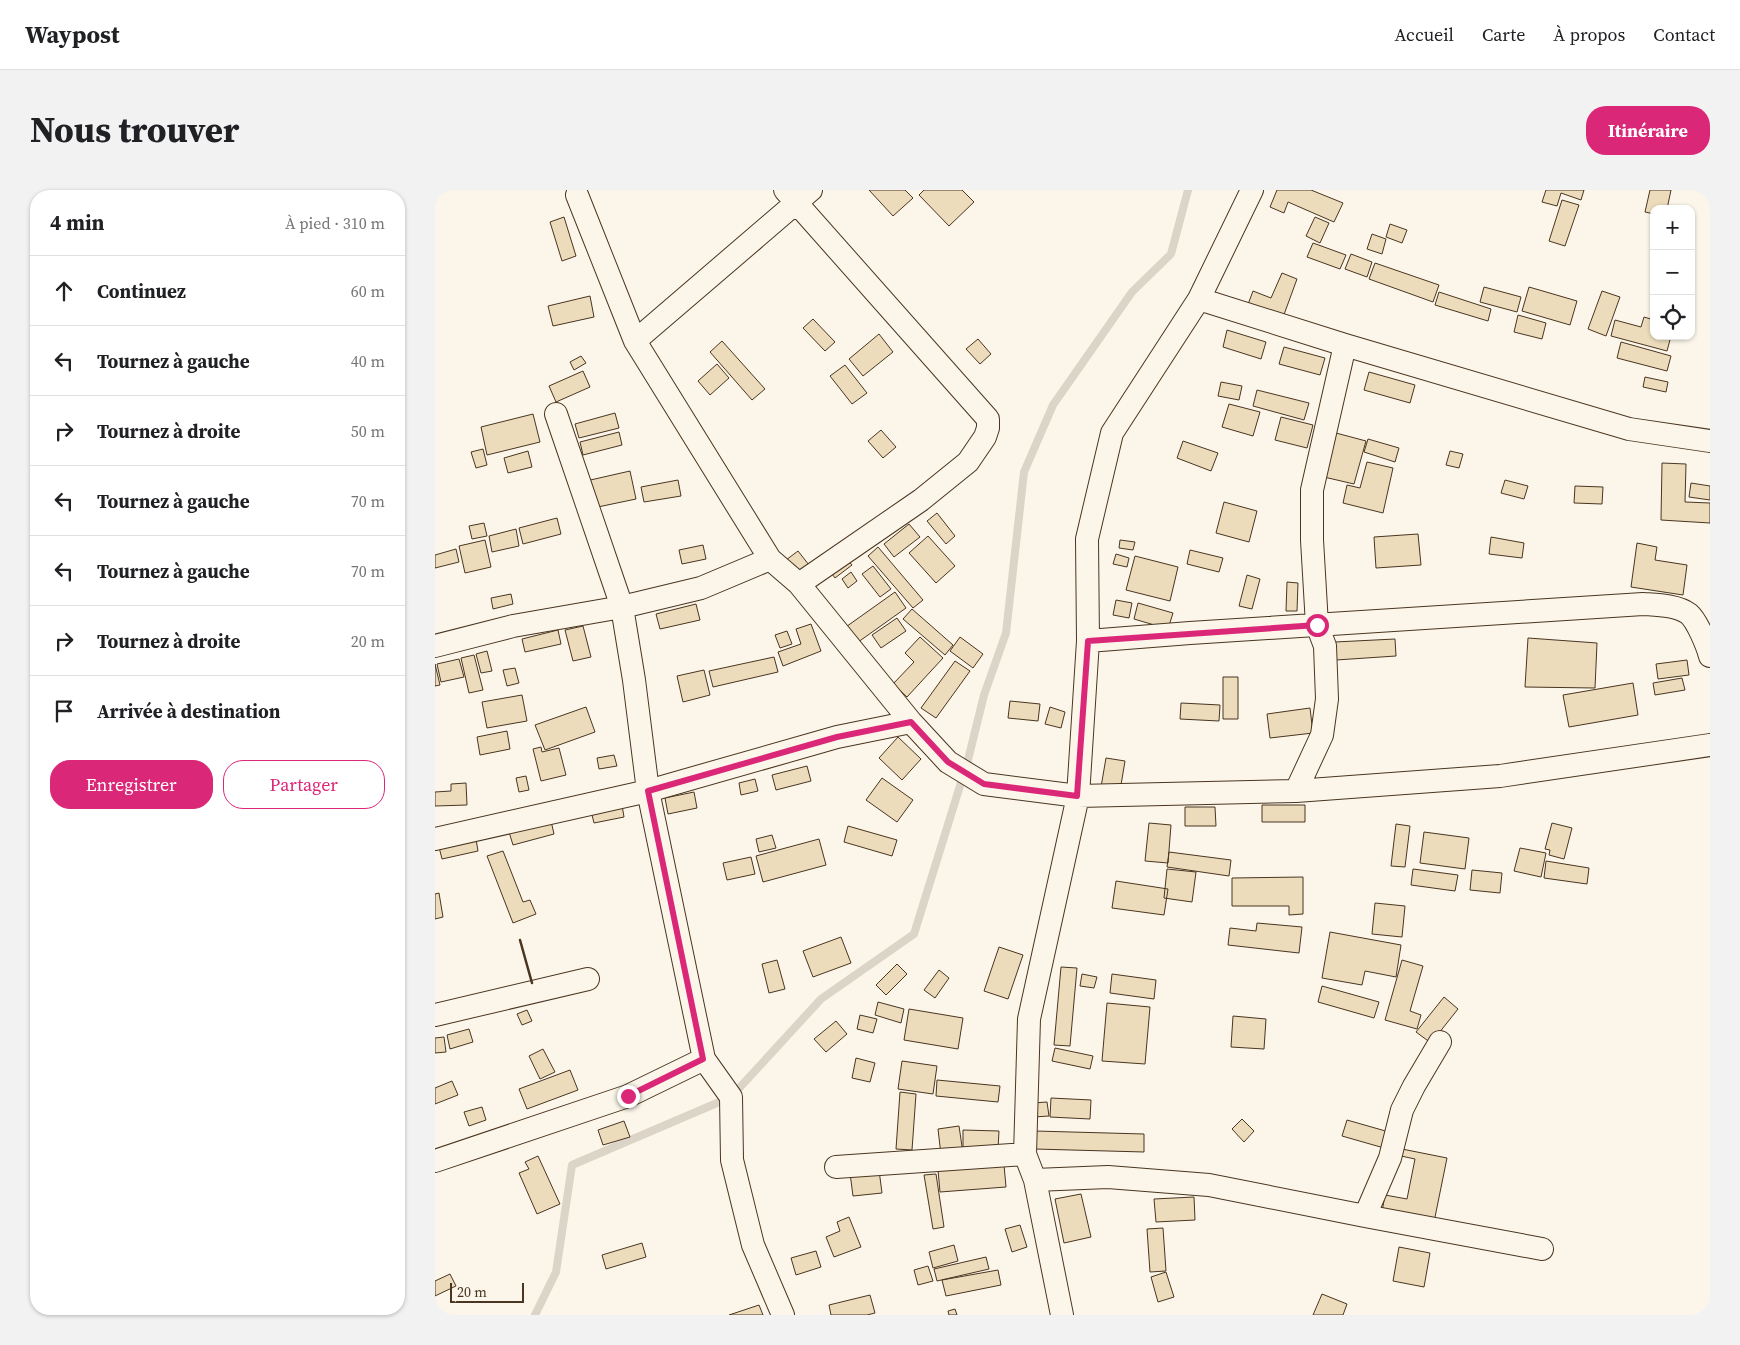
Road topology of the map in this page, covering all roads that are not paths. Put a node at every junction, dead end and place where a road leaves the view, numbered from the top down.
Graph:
1 (1252, 190) edge
2 (798, 194) edge
3 (577, 195) dead end
4 (1199, 299) junction
5 (635, 341) junction
6 (1345, 345) junction
7 (556, 414) dead end
8 (1710, 441) edge
9 (771, 559) junction
10 (799, 584) junction
11 (622, 607) junction
12 (1317, 625) junction
13 (1088, 641) junction
14 (435, 646) edge
15 (1710, 656) edge
16 (911, 722) junction
17 (1710, 745) edge
18 (648, 791) junction
19 (1296, 791) junction
20 (1077, 796) junction
21 (435, 839) edge
22 (587, 979) dead end
23 (435, 1015) edge
24 (1440, 1042) dead end
25 (703, 1059) junction
26 (1025, 1154) junction
27 (435, 1161) edge
28 (836, 1167) dead end
29 (1035, 1180) junction
30 (1365, 1216) junction
31 (1542, 1249) dead end
32 (783, 1315) edge
33 (1062, 1315) edge

1 - 4 street
2 - 5 street
2 - 10 street
3 - 5 street
4 - 6 street
4 - 13 street
5 - 9 street
6 - 8 street
6 - 12 street
7 - 11 street
9 - 10 street
9 - 11 street
10 - 16 street
11 - 14 street
11 - 18 street
12 - 13 street
12 - 15 street
12 - 19 street
13 - 20 street
16 - 18 street
16 - 20 street
17 - 19 street
18 - 21 street
18 - 25 street
19 - 20 street
20 - 26 street
22 - 23 street
24 - 30 street
25 - 27 street
25 - 32 street
26 - 28 street
26 - 29 street
29 - 30 street
29 - 33 street
30 - 31 street

